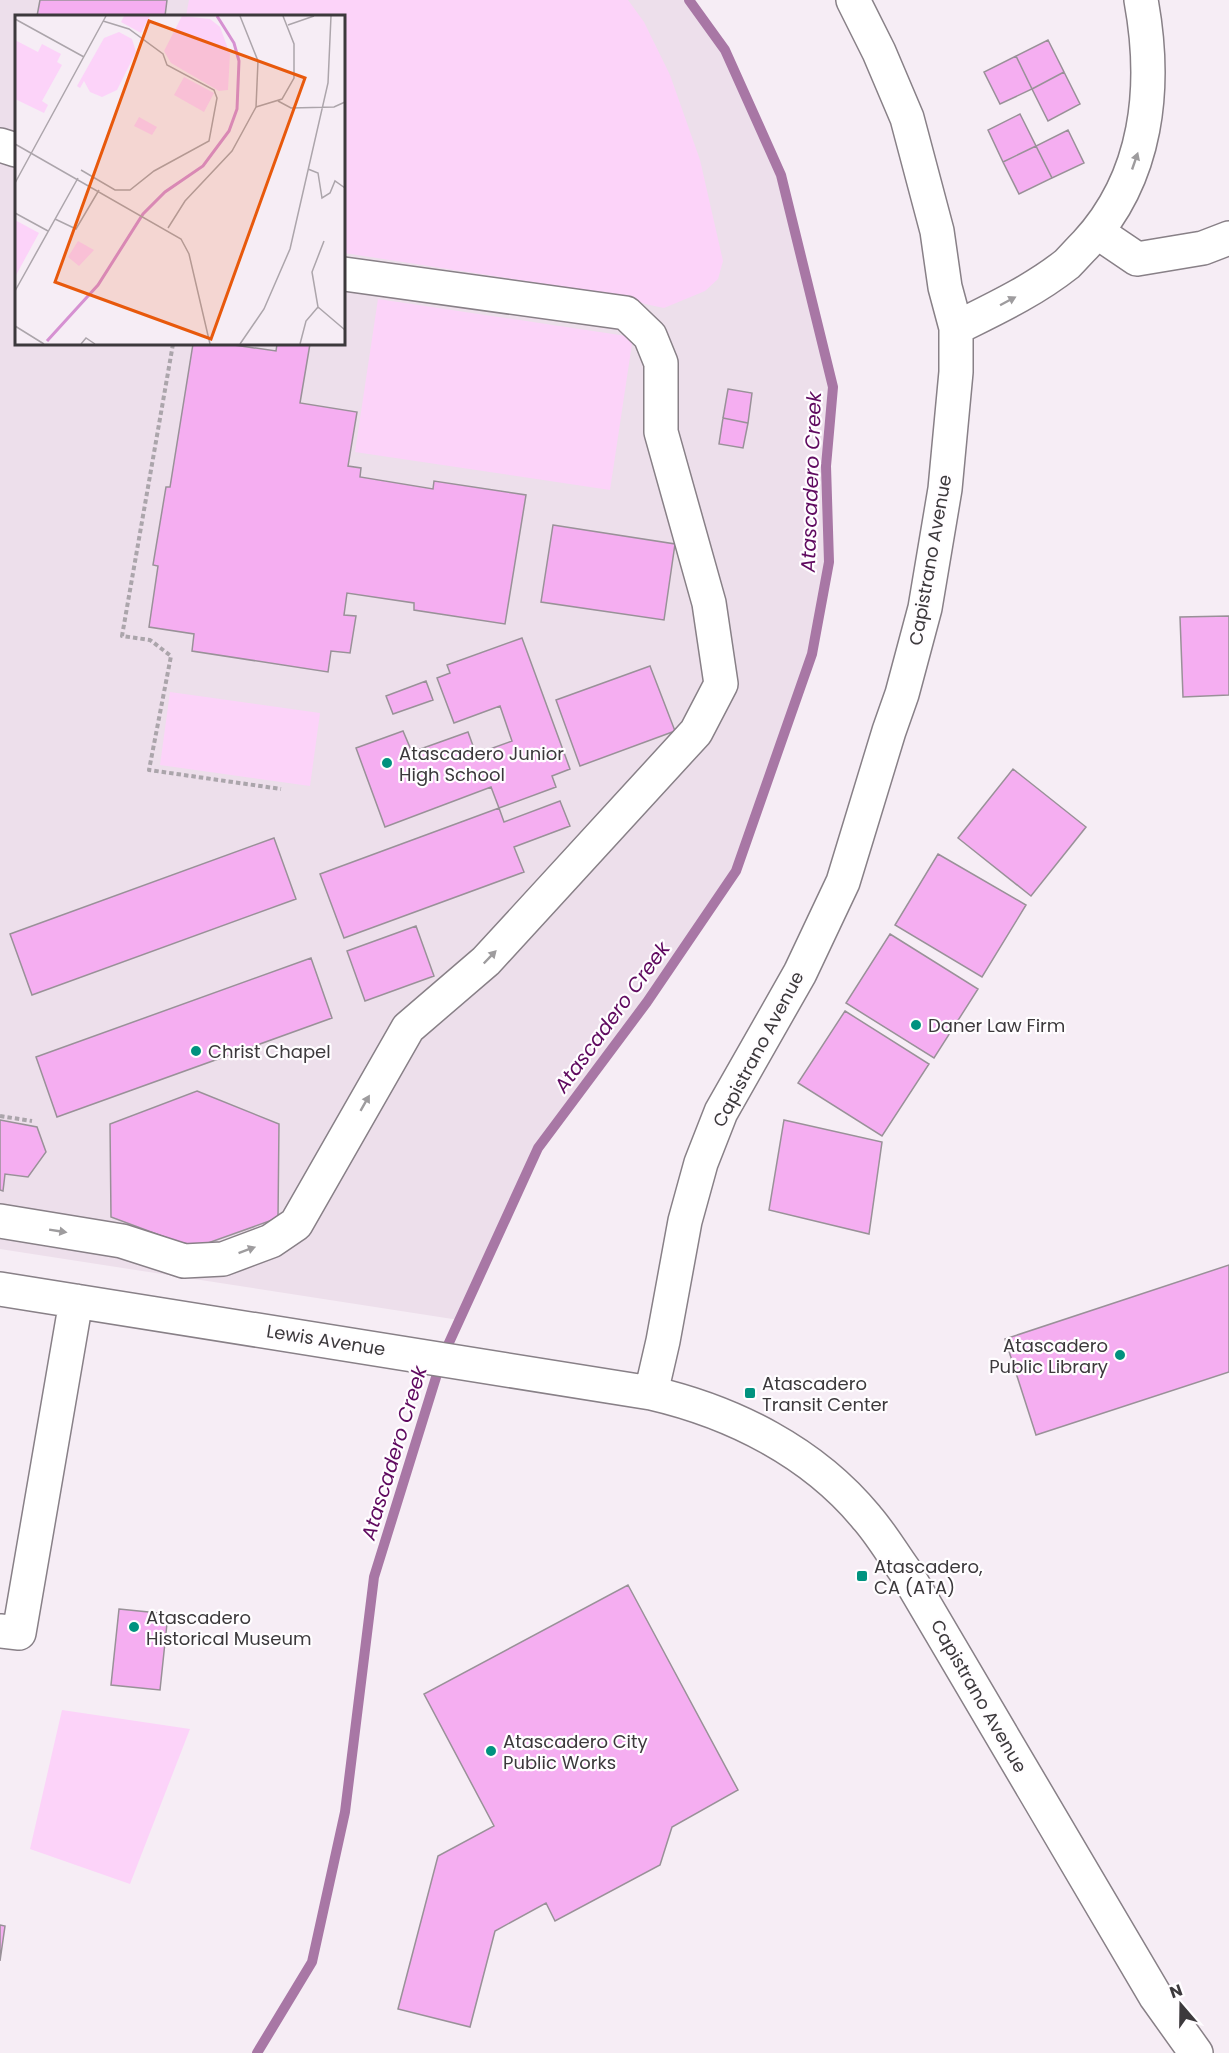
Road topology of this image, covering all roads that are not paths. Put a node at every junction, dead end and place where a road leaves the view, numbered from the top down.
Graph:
1 (853, 0) edge
2 (1141, 0) edge
3 (0, 145) edge
4 (15, 150) edge
5 (1097, 232) junction
6 (1229, 238) edge
7 (345, 274) edge
8 (956, 328) junction
9 (0, 1221) edge
10 (0, 1289) edge
11 (76, 1301) junction
12 (651, 1393) junction
13 (0, 1631) edge
14 (1196, 2053) edge

1 - 8 street, Capistrano Avenue
5 -> 2 street
3 - 4 street
5 - 6 street
8 -> 5 street
9 -> 7 street
8 - 12 street, Capistrano Avenue
10 - 11 street, Lewis Avenue
11 - 12 street, Lewis Avenue
11 - 13 street
12 - 14 street, Capistrano Avenue

